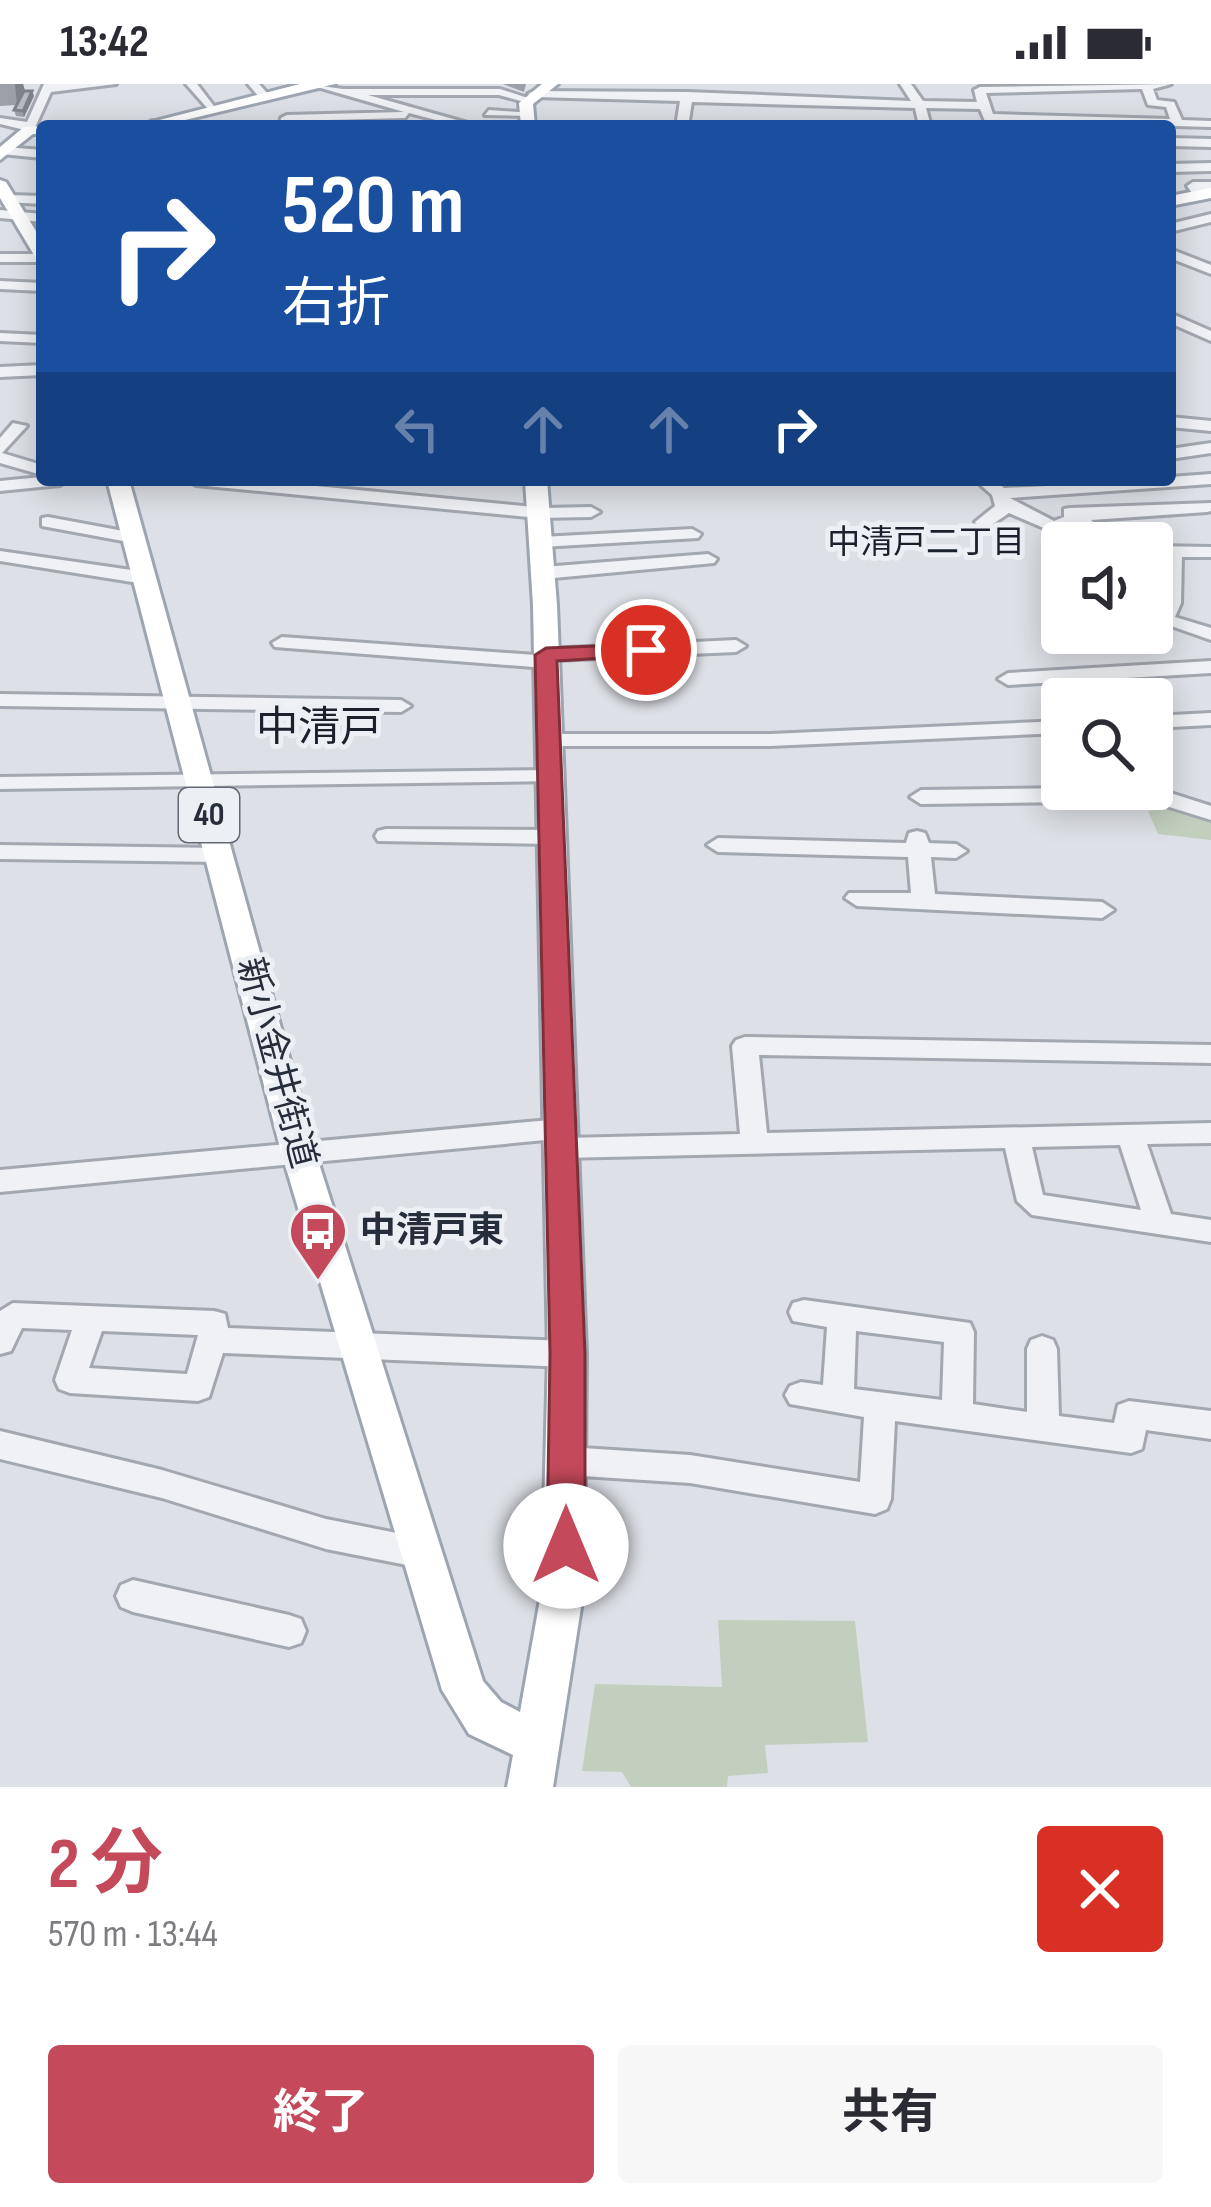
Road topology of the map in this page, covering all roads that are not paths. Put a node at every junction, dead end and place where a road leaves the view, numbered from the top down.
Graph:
1 (111, 84) edge
2 (191, 84) edge
3 (551, 84) edge
4 (904, 84) edge
5 (313, 85) edge
6 (1166, 85) edge
7 (49, 86) edge
8 (1106, 86) edge
9 (1147, 86) edge
10 (992, 87) edge
11 (1033, 87) edge
12 (335, 88) edge
13 (499, 88) edge
14 (258, 89) edge
15 (710, 90) edge
16 (687, 95) junction
17 (1117, 102) dead end
18 (920, 105) junction
19 (212, 108) junction
20 (529, 108) edge
21 (412, 110) junction
22 (489, 113) dead end
23 (989, 116) edge
24 (37, 120) edge
25 (167, 120) edge
26 (287, 120) edge
27 (450, 120) edge
28 (683, 120) edge
29 (924, 120) edge
30 (1114, 120) edge
31 (0, 121) edge
32 (1177, 122) joint
33 (1211, 124) edge
34 (34, 129) edge
35 (1176, 142) edge
36 (1211, 143) edge
37 (4, 151) edge
38 (36, 154) edge
39 (1211, 167) edge
40 (1176, 168) edge
41 (16, 213) edge
42 (1211, 218) edge
43 (1176, 227) edge
44 (36, 246) edge
45 (1176, 255) edge
46 (36, 256) edge
47 (0, 258) edge
48 (1211, 270) edge
49 (0, 285) edge
50 (36, 287) edge
51 (1176, 320) edge
52 (0, 337) edge
53 (1211, 338) edge
54 (36, 339) edge
55 (36, 370) edge
56 (0, 372) edge
57 (1176, 423) edge
58 (19, 426) dead end
59 (1211, 426) edge
60 (1211, 448) edge
61 (0, 454) edge
62 (1176, 456) edge
63 (1176, 461) edge
64 (36, 468) edge
65 (1201, 480) edge
66 (36, 482) edge
67 (0, 486) edge
68 (120, 486) edge
69 (266, 486) edge
70 (536, 486) edge
71 (1038, 486) edge
72 (1053, 486) edge
73 (996, 492) edge
74 (244, 508) dead end
75 (538, 511) junction
76 (1145, 511) junction
77 (591, 512) dead end
78 (1209, 513) edge
79 (1073, 518) junction
80 (48, 522) dead end
81 (984, 522) dead end
82 (1079, 522) edge
83 (1149, 522) edge
84 (692, 534) dead end
85 (134, 538) junction
86 (541, 542) junction
87 (1173, 552) edge
88 (1211, 552) edge
89 (0, 556) edge
90 (708, 559) dead end
91 (543, 573) junction
92 (145, 578) junction
93 (1173, 623) edge
94 (1211, 634) edge
95 (282, 643) dead end
96 (736, 646) dead end
97 (546, 658) junction
98 (1211, 667) edge
99 (1008, 680) dead end
100 (0, 700) edge
101 (178, 703) junction
102 (401, 706) dead end
103 (1211, 718) edge
104 (1173, 721) edge
105 (1041, 728) edge
106 (550, 758) junction
107 (0, 783) edge
108 (200, 783) junction
109 (921, 797) dead end
110 (1211, 813) edge
111 (386, 836) dead end
112 (552, 837) junction
113 (918, 842) junction
114 (718, 845) dead end
115 (956, 850) dead end
116 (0, 852) edge
117 (220, 855) junction
118 (857, 898) dead end
119 (924, 901) junction
120 (1102, 910) dead end
121 (1211, 1054) edge
122 (1211, 1133) edge
123 (1130, 1136) junction
124 (561, 1138) junction
125 (1016, 1138) junction
126 (755, 1144) junction
127 (298, 1151) junction
128 (0, 1181) edge
129 (1160, 1224) junction
130 (1211, 1231) edge
131 (804, 1312) dead end
132 (842, 1317) junction
133 (91, 1318) junction
134 (212, 1340) junction
135 (0, 1342) edge
136 (358, 1343) junction
137 (1042, 1349) dead end
138 (567, 1354) junction
139 (801, 1395) dead end
140 (838, 1400) junction
141 (880, 1405) junction
142 (957, 1414) junction
143 (1211, 1424) edge
144 (1043, 1425) junction
145 (0, 1445) edge
146 (567, 1461) junction
147 (422, 1553) junction
148 (133, 1597) dead end
149 (289, 1631) dead end
150 (537, 1738) junction
151 (530, 1787) edge

1 - 7 street
2 - 19 street
3 - 20 main road
4 - 18 street
5 - 12 main road
5 - 14 main road
6 - 9 street
7 - 24 street
8 - 9 street
8 - 11 street
8 - 17 street
9 - 32 street
10 - 11 street
10 - 23 street
12 - 13 street
12 - 21 street
13 - 20 street
14 - 19 main road
15 - 16 street
15 - 18 street
16 - 20 street
16 - 28 street
18 - 23 street
18 - 29 street
19 - 25 main road
20 - 22 street
21 - 26 street
21 - 27 street
23 - 30 street
31 - 34 street
32 - 33 street
34 - 37 main road
35 - 36 street
37 - 38 street
39 - 40 street
41 - 44 main road
42 - 43 street
45 - 48 street
46 - 47 street
49 - 50 street
51 - 53 street
52 - 54 street
55 - 56 street
57 - 59 street
58 - 61 street
60 - 62 street
61 - 64 street
63 - 65 street
65 - 78 street
66 - 67 street
68 - 85 main road, 新小金井街道 / 40
69 - 74 street
69 - 75 street
70 - 75 main road
71 - 73 street
72 - 79 street
73 - 79 street
73 - 81 street
75 - 77 street
75 - 86 main road
76 - 78 street
76 - 79 street
76 - 83 street
79 - 82 street
80 - 85 street
84 - 86 street
85 - 92 main road, 新小金井街道 / 40
86 - 91 main road
87 - 88 street
89 - 92 street
90 - 91 street
91 - 97 main road
92 - 101 main road, 新小金井街道 / 40
93 - 94 street
95 - 97 street
96 - 97 street
97 - 106 main road
98 - 99 street
100 - 101 street
101 - 102 street
101 - 108 main road, 新小金井街道 / 40
103 - 104 street
105 - 106 street
106 - 108 street
106 - 112 main road
107 - 108 street
108 - 117 main road, 新小金井街道 / 40
109 - 110 street
111 - 112 street
112 - 124 main road
113 - 114 street
113 - 115 street
113 - 119 street
116 - 117 street
117 - 127 main road, 新小金井街道 / 40
118 - 119 street
119 - 120 street
121 - 126 street
122 - 123 street
123 - 125 street
123 - 129 street
124 - 126 street
124 - 127 street
124 - 138 main road
125 - 126 street
125 - 129 street
127 - 128 street
127 - 136 main road, 新小金井街道 / 40
129 - 130 street
131 - 132 street
132 - 140 street
132 - 142 street
133 - 134 street
133 - 134 street
133 - 135 street
134 - 136 street
136 - 138 street
136 - 147 main road, 新小金井街道 / 40
137 - 144 street
138 - 146 main road
139 - 140 street
140 - 141 street
141 - 142 street
141 - 146 street
142 - 144 street
143 - 144 street
145 - 147 street
146 - 150 main road
147 - 150 main road, 新小金井街道 / 40
148 - 149 street
150 - 151 main road

